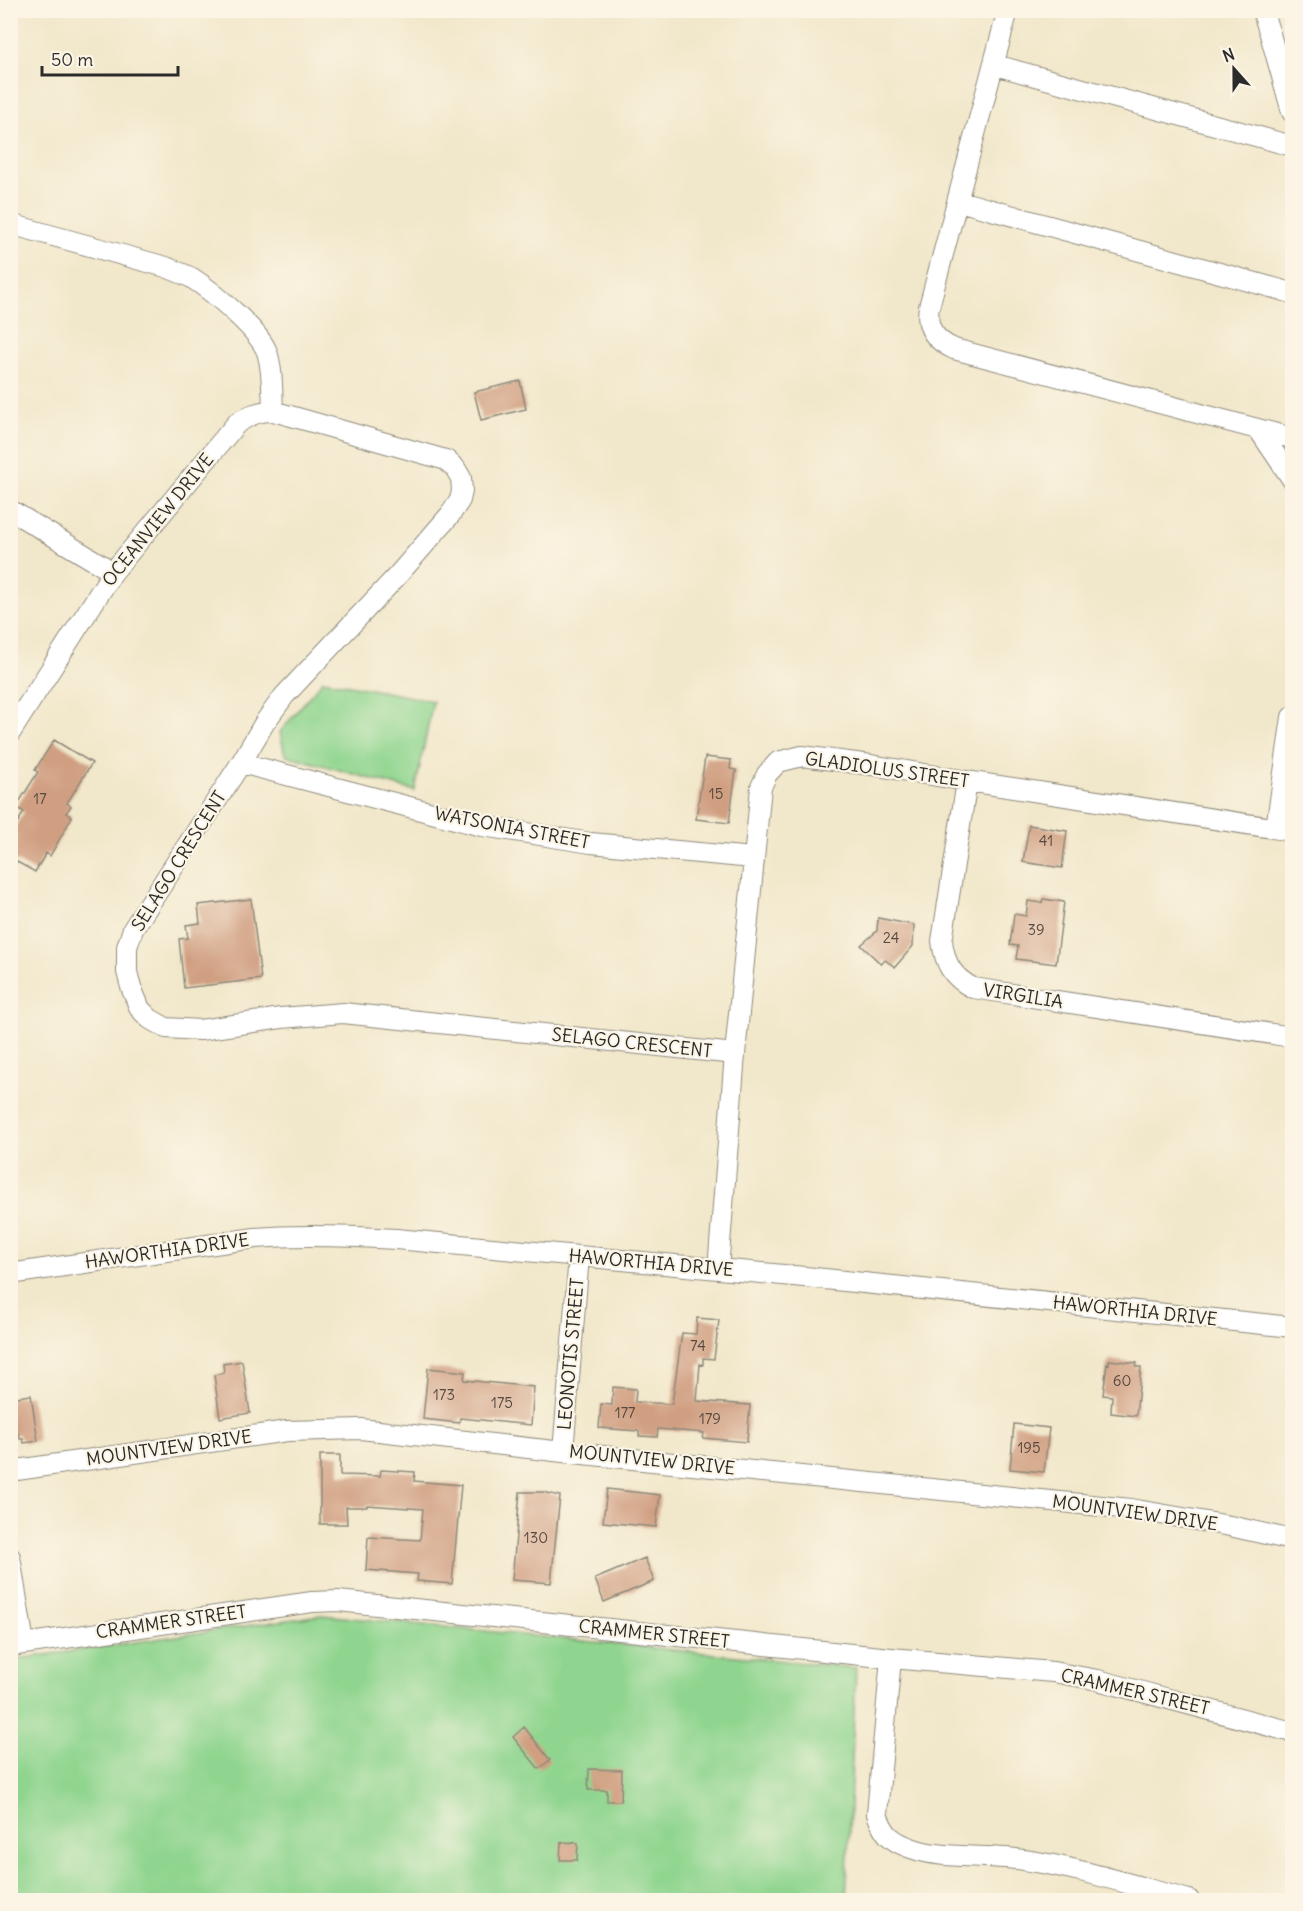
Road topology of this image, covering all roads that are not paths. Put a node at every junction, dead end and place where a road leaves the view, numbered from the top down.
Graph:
1 (1008, 10) edge
2 (1262, 10) edge
3 (994, 65) junction
4 (1293, 112) edge
5 (1293, 146) edge
6 (959, 201) junction
7 (10, 224) edge
8 (1293, 293) edge
9 (267, 411) junction
10 (1259, 430) junction
11 (1293, 438) edge
12 (1293, 479) edge
13 (10, 510) edge
14 (113, 572) junction
15 (1293, 717) edge
16 (10, 734) edge
17 (241, 763) junction
18 (967, 782) junction
19 (1284, 830) edge
20 (753, 858) junction
21 (1293, 1037) edge
22 (735, 1054) junction
23 (579, 1256) junction
24 (718, 1269) junction
25 (10, 1274) edge
26 (1293, 1327) edge
27 (563, 1452) junction
28 (10, 1471) edge
29 (1293, 1540) edge
30 (10, 1557) edge
31 (17, 1645) edge
32 (891, 1658) junction
33 (1293, 1732) edge
34 (1189, 1900) edge

1 - 3 street
2 - 4 street
3 - 5 street
3 - 6 street
6 - 8 street
6 - 10 street
7 - 9 street
9 - 14 street, OCEANVIEW DRIVE
9 - 17 street, SELAGO CRESCENT
10 - 11 street
10 - 12 street
13 - 14 street
14 - 16 street, OCEANVIEW DRIVE
15 - 19 street
17 - 20 street, WATSONIA STREET
17 - 22 street, SELAGO CRESCENT
18 - 19 street, GLADIOLUS STREET
18 - 20 street, GLADIOLUS STREET
18 - 21 street, VIRGILIA
20 - 22 street, GLADIOLUS STREET
22 - 24 street, GLADIOLUS STREET
23 - 24 street, HAWORTHIA DRIVE
23 - 25 street, HAWORTHIA DRIVE
23 - 27 street, LEONOTIS STREET
24 - 26 street, HAWORTHIA DRIVE
27 - 28 street, MOUNTVIEW DRIVE
27 - 29 street, MOUNTVIEW DRIVE
30 - 31 street
31 - 32 street, CRAMMER STREET
32 - 33 street, CRAMMER STREET
32 - 34 street

